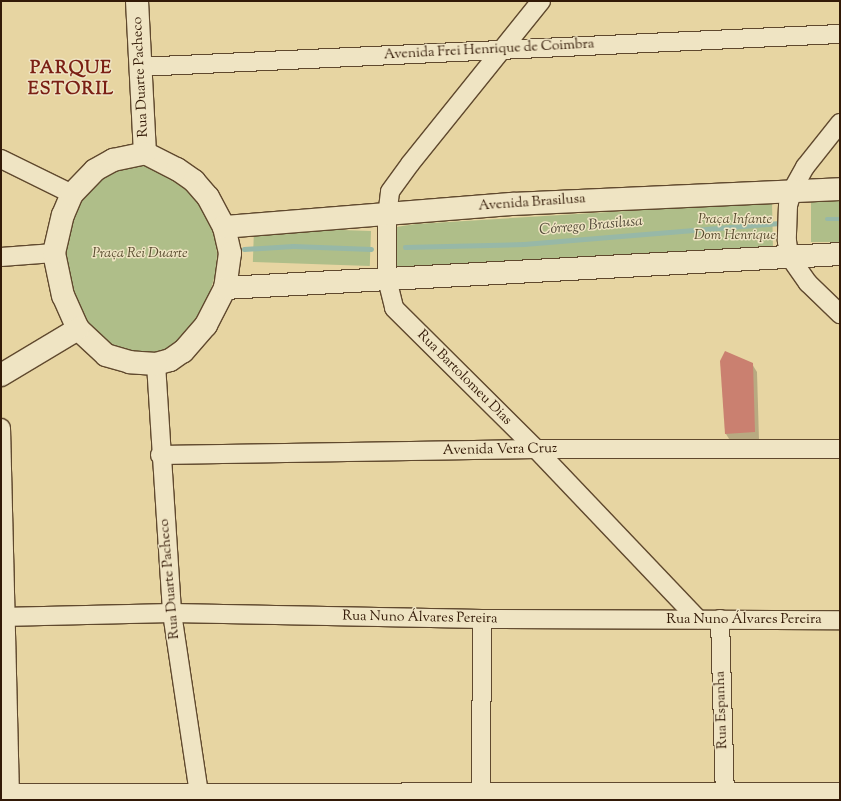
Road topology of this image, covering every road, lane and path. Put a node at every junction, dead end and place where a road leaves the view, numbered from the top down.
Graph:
1 (137, 1) edge
2 (541, 1) edge
3 (840, 34) edge
4 (501, 49) junction
5 (139, 67) junction
6 (840, 123) edge
7 (145, 153) junction
8 (1, 159) edge
9 (840, 188) edge
10 (793, 189) junction
11 (72, 194) junction
12 (387, 216) junction
13 (224, 227) junction
14 (54, 253) junction
15 (840, 254) edge
16 (789, 256) junction
17 (1, 257) edge
18 (387, 279) junction
19 (225, 288) junction
20 (840, 314) edge
21 (78, 329) junction
22 (156, 364) junction
23 (1, 375) edge
24 (1, 428) edge
25 (536, 449) junction
26 (840, 449) edge
27 (160, 455) junction
28 (172, 613) junction
29 (4, 617) edge
30 (482, 619) junction
31 (698, 619) junction
32 (720, 619) junction
33 (840, 620) edge
34 (840, 792) edge
35 (7, 795) edge
36 (199, 796) edge
37 (481, 796) edge
38 (725, 796) edge

1 - 5 street, Rua Duarte Pacheco
2 - 4 street, Rua Bartolomeu Dias
3 - 4 street, Avenida Frei Henrique de Coimbra
4 - 5 street, Avenida Frei Henrique de Coimbra
4 - 12 street, Rua Bartolomeu Dias
5 - 7 street, Rua Duarte Pacheco
6 - 10 street
7 - 11 street
7 - 13 street
8 - 11 street
9 - 10 street, Avenida Brasilusa
10 - 12 street, Avenida Brasilusa
10 - 16 street
11 - 14 street
12 - 13 street, Avenida Brasilusa
12 - 18 street, Rua Bartolomeu Dias
13 - 19 street
14 - 17 street
14 - 21 street
15 - 16 street
16 - 18 street
16 - 20 street
18 - 19 street
18 - 25 street, Rua Bartolomeu Dias
19 - 22 street
21 - 22 street
21 - 23 street
22 - 27 street, Rua Duarte Pacheco
24 - 29 street
25 - 26 street, Avenida Vera Cruz
25 - 27 street, Avenida Vera Cruz
25 - 31 street, Rua Bartolomeu Dias
27 - 28 street, Rua Duarte Pacheco
28 - 29 street, Rua Nuno Álvares Pereira
28 - 30 street, Rua Nuno Álvares Pereira
28 - 36 street, Rua Duarte Pacheco
29 - 35 street
30 - 31 street, Rua Nuno Álvares Pereira
30 - 37 street
31 - 32 street, Rua Nuno Álvares Pereira
32 - 33 street, Rua Nuno Álvares Pereira
32 - 38 street, Rua Espanha
34 - 38 street
35 - 36 street
36 - 37 street
37 - 38 street

